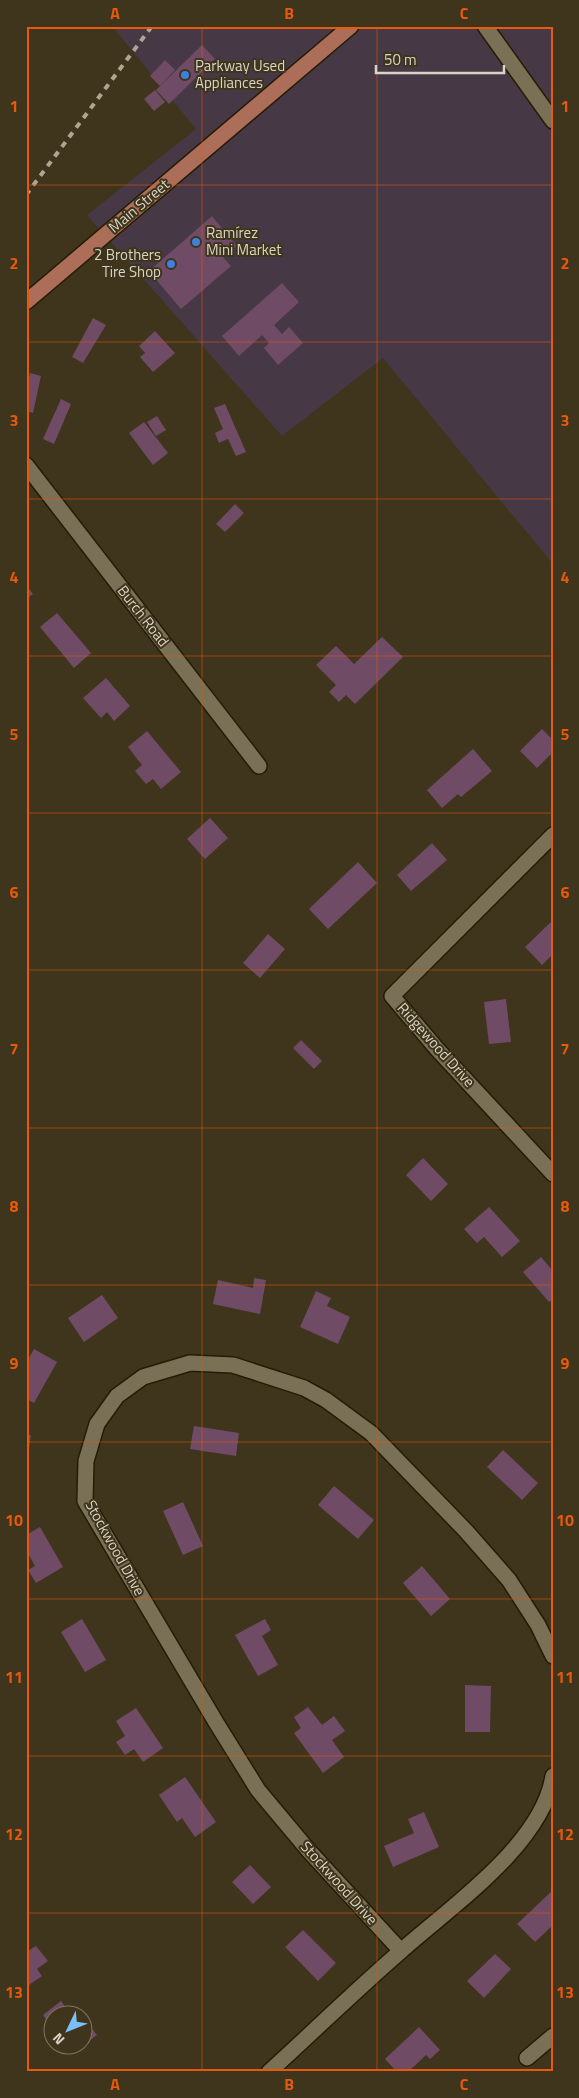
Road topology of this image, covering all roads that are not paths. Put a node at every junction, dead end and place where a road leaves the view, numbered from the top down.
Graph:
1 (351, 26) edge
2 (485, 26) edge
3 (553, 121) edge
4 (26, 302) edge
5 (26, 465) edge
6 (259, 766) dead end
7 (553, 835) edge
8 (553, 1174) edge
9 (553, 1656) edge
10 (553, 1776) edge
11 (400, 1951) junction
12 (553, 2036) edge
13 (527, 2058) dead end
14 (269, 2072) edge

1 - 4 main road, Main Street
2 - 3 street
5 - 6 street, Burch Road
7 - 8 street, Ridgewood Drive
9 - 11 street, Stockwood Drive
10 - 11 street
11 - 14 street
12 - 13 street

